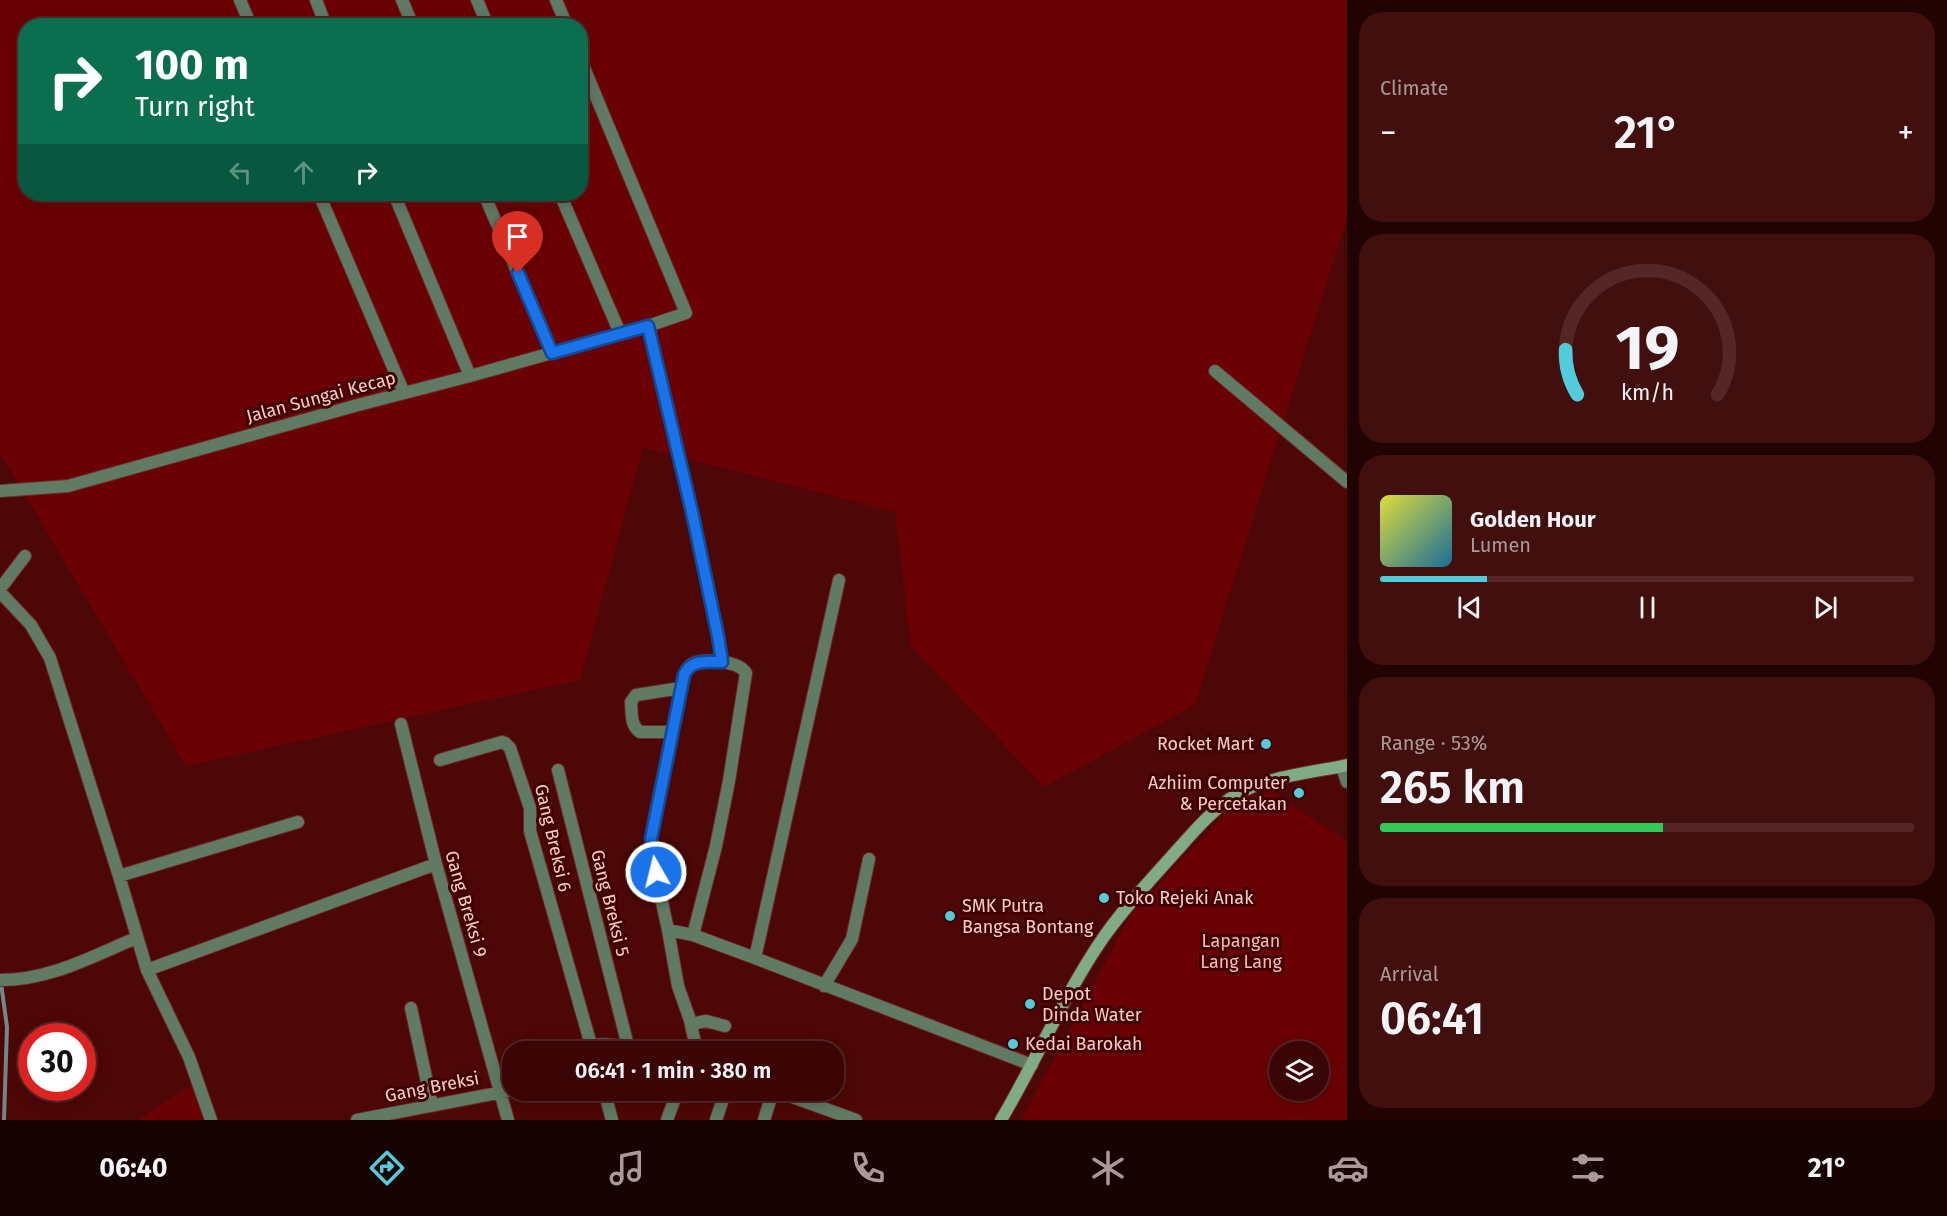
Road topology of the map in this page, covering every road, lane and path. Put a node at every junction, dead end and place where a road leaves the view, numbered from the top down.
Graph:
1 (240, 0) edge
2 (316, 0) edge
3 (402, 0) edge
4 (477, 0) edge
5 (556, 0) edge
6 (247, 18) edge
7 (323, 18) edge
8 (410, 18) edge
9 (485, 18) edge
10 (564, 18) edge
11 (588, 77) edge
12 (322, 201) edge
13 (397, 201) edge
14 (487, 201) edge
15 (563, 201) edge
16 (648, 326) junction
17 (620, 333) junction
18 (552, 353) junction
19 (1215, 371) dead end
20 (470, 376) junction
21 (404, 393) junction
22 (1347, 482) edge
23 (0, 491) edge
24 (25, 556) dead end
25 (839, 580) dead end
26 (0, 590) edge
27 (722, 662) junction
28 (681, 688) junction
29 (401, 724) dead end
30 (672, 732) junction
31 (440, 760) dead end
32 (1344, 766) edge
33 (558, 770) dead end
34 (1347, 782) edge
35 (298, 822) dead end
36 (869, 859) dead end
37 (436, 864) junction
38 (119, 876) junction
39 (668, 930) junction
40 (693, 935) junction
41 (136, 938) junction
42 (755, 958) junction
43 (147, 970) junction
44 (0, 980) edge
45 (824, 986) junction
46 (411, 1008) dead end
47 (691, 1024) junction
48 (725, 1026) dead end
49 (590, 1041) edge
50 (627, 1041) edge
51 (695, 1041) edge
52 (1032, 1065) junction
53 (502, 1075) edge
54 (502, 1092) edge
55 (507, 1101) edge
56 (607, 1101) edge
57 (674, 1101) edge
58 (722, 1101) edge
59 (770, 1101) edge
60 (802, 1101) edge
61 (432, 1105) junction
62 (1005, 1119) edge
63 (211, 1120) edge
64 (357, 1120) edge
65 (508, 1120) edge
66 (612, 1120) edge
67 (667, 1120) edge
68 (716, 1120) edge
69 (764, 1120) edge
70 (856, 1120) edge

1 - 6 street
2 - 7 street
3 - 8 street
4 - 9 street
5 - 10 street
11 - 16 street, Jalan Sungai Kecap
12 - 21 street
13 - 20 street
14 - 18 street
15 - 17 street
16 - 17 street, Jalan Sungai Kecap
16 - 27 street
17 - 18 street, Jalan Sungai Kecap
18 - 20 street, Jalan Sungai Kecap
19 - 22 street
20 - 21 street, Jalan Sungai Kecap
21 - 23 street, Jalan Sungai Kecap
24 - 26 street
25 - 42 street
26 - 38 street
27 - 28 street
27 - 40 street
28 - 30 street
28 - 30 street
29 - 37 street, Gang Breksi 9
30 - 39 street
31 - 49 street, Gang Breksi 6
32 - 34 street
32 - 52 street
33 - 50 street, Gang Breksi 5
35 - 38 street
36 - 45 street
37 - 43 street
37 - 53 street, Gang Breksi 9
38 - 41 street
39 - 40 street
39 - 47 street
40 - 42 street
41 - 43 street
41 - 44 street
42 - 45 street
43 - 63 street
45 - 52 street
46 - 61 street
47 - 48 street
47 - 51 street
52 - 62 street
54 - 61 street, Gang Breksi
55 - 65 street, Gang Breksi 9
56 - 66 street
57 - 67 street
58 - 68 street
59 - 69 street
60 - 70 street
61 - 64 street, Gang Breksi

